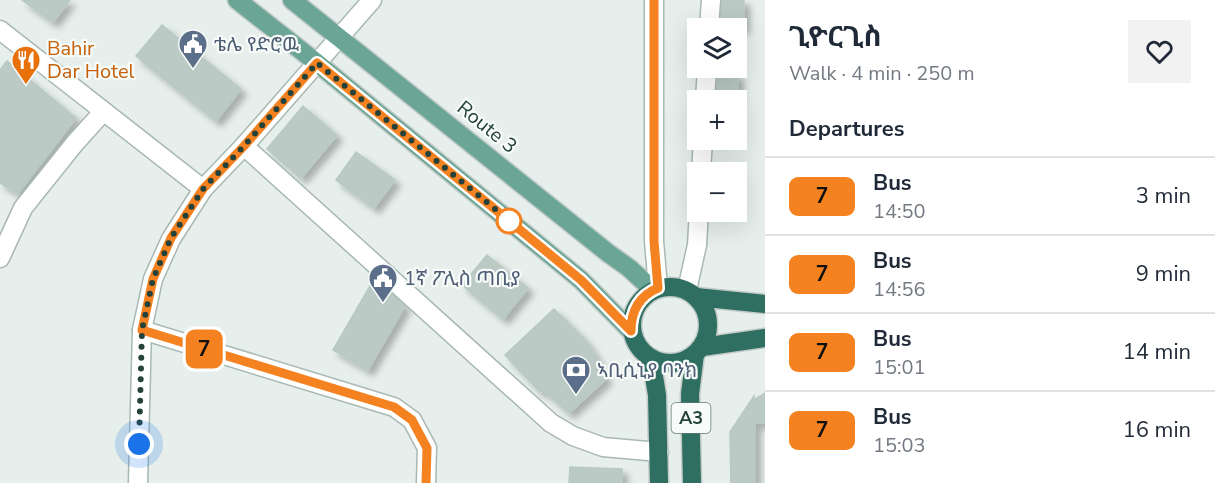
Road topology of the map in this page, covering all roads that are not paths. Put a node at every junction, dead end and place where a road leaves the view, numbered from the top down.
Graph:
1 (237, 0) edge
2 (292, 0) edge
3 (372, 0) edge
4 (654, 0) edge
5 (711, 0) edge
6 (710, 18) edge
7 (0, 30) edge
8 (339, 37) junction
9 (317, 63) junction
10 (103, 112) junction
11 (244, 146) junction
12 (203, 189) junction
13 (698, 222) edge
14 (0, 258) edge
15 (655, 289) junction
16 (691, 293) junction
17 (765, 304) edge
18 (142, 330) junction
19 (631, 331) junction
20 (765, 338) edge
21 (698, 350) junction
22 (651, 358) junction
23 (659, 452) junction
24 (138, 483) edge
25 (426, 483) edge
26 (659, 483) edge
27 (692, 483) edge

1 - 9 main road
2 - 8 main road, Route 3
3 - 8 street
4 - 15 street
5 - 6 street
7 - 10 street
8 - 9 street
8 - 15 main road, Route 3
9 - 11 street
9 - 19 main road
10 - 12 street
10 - 14 street
11 - 12 street
11 - 23 street
12 - 18 street
13 - 16 street
15 - 16 highway
15 - 19 highway
16 - 17 highway
16 - 21 highway, A3
18 - 24 street
18 - 25 street
19 - 22 highway, A3
20 - 21 highway
21 - 22 highway
21 - 27 highway, A3
22 - 23 highway, A3
23 - 26 highway, A3

